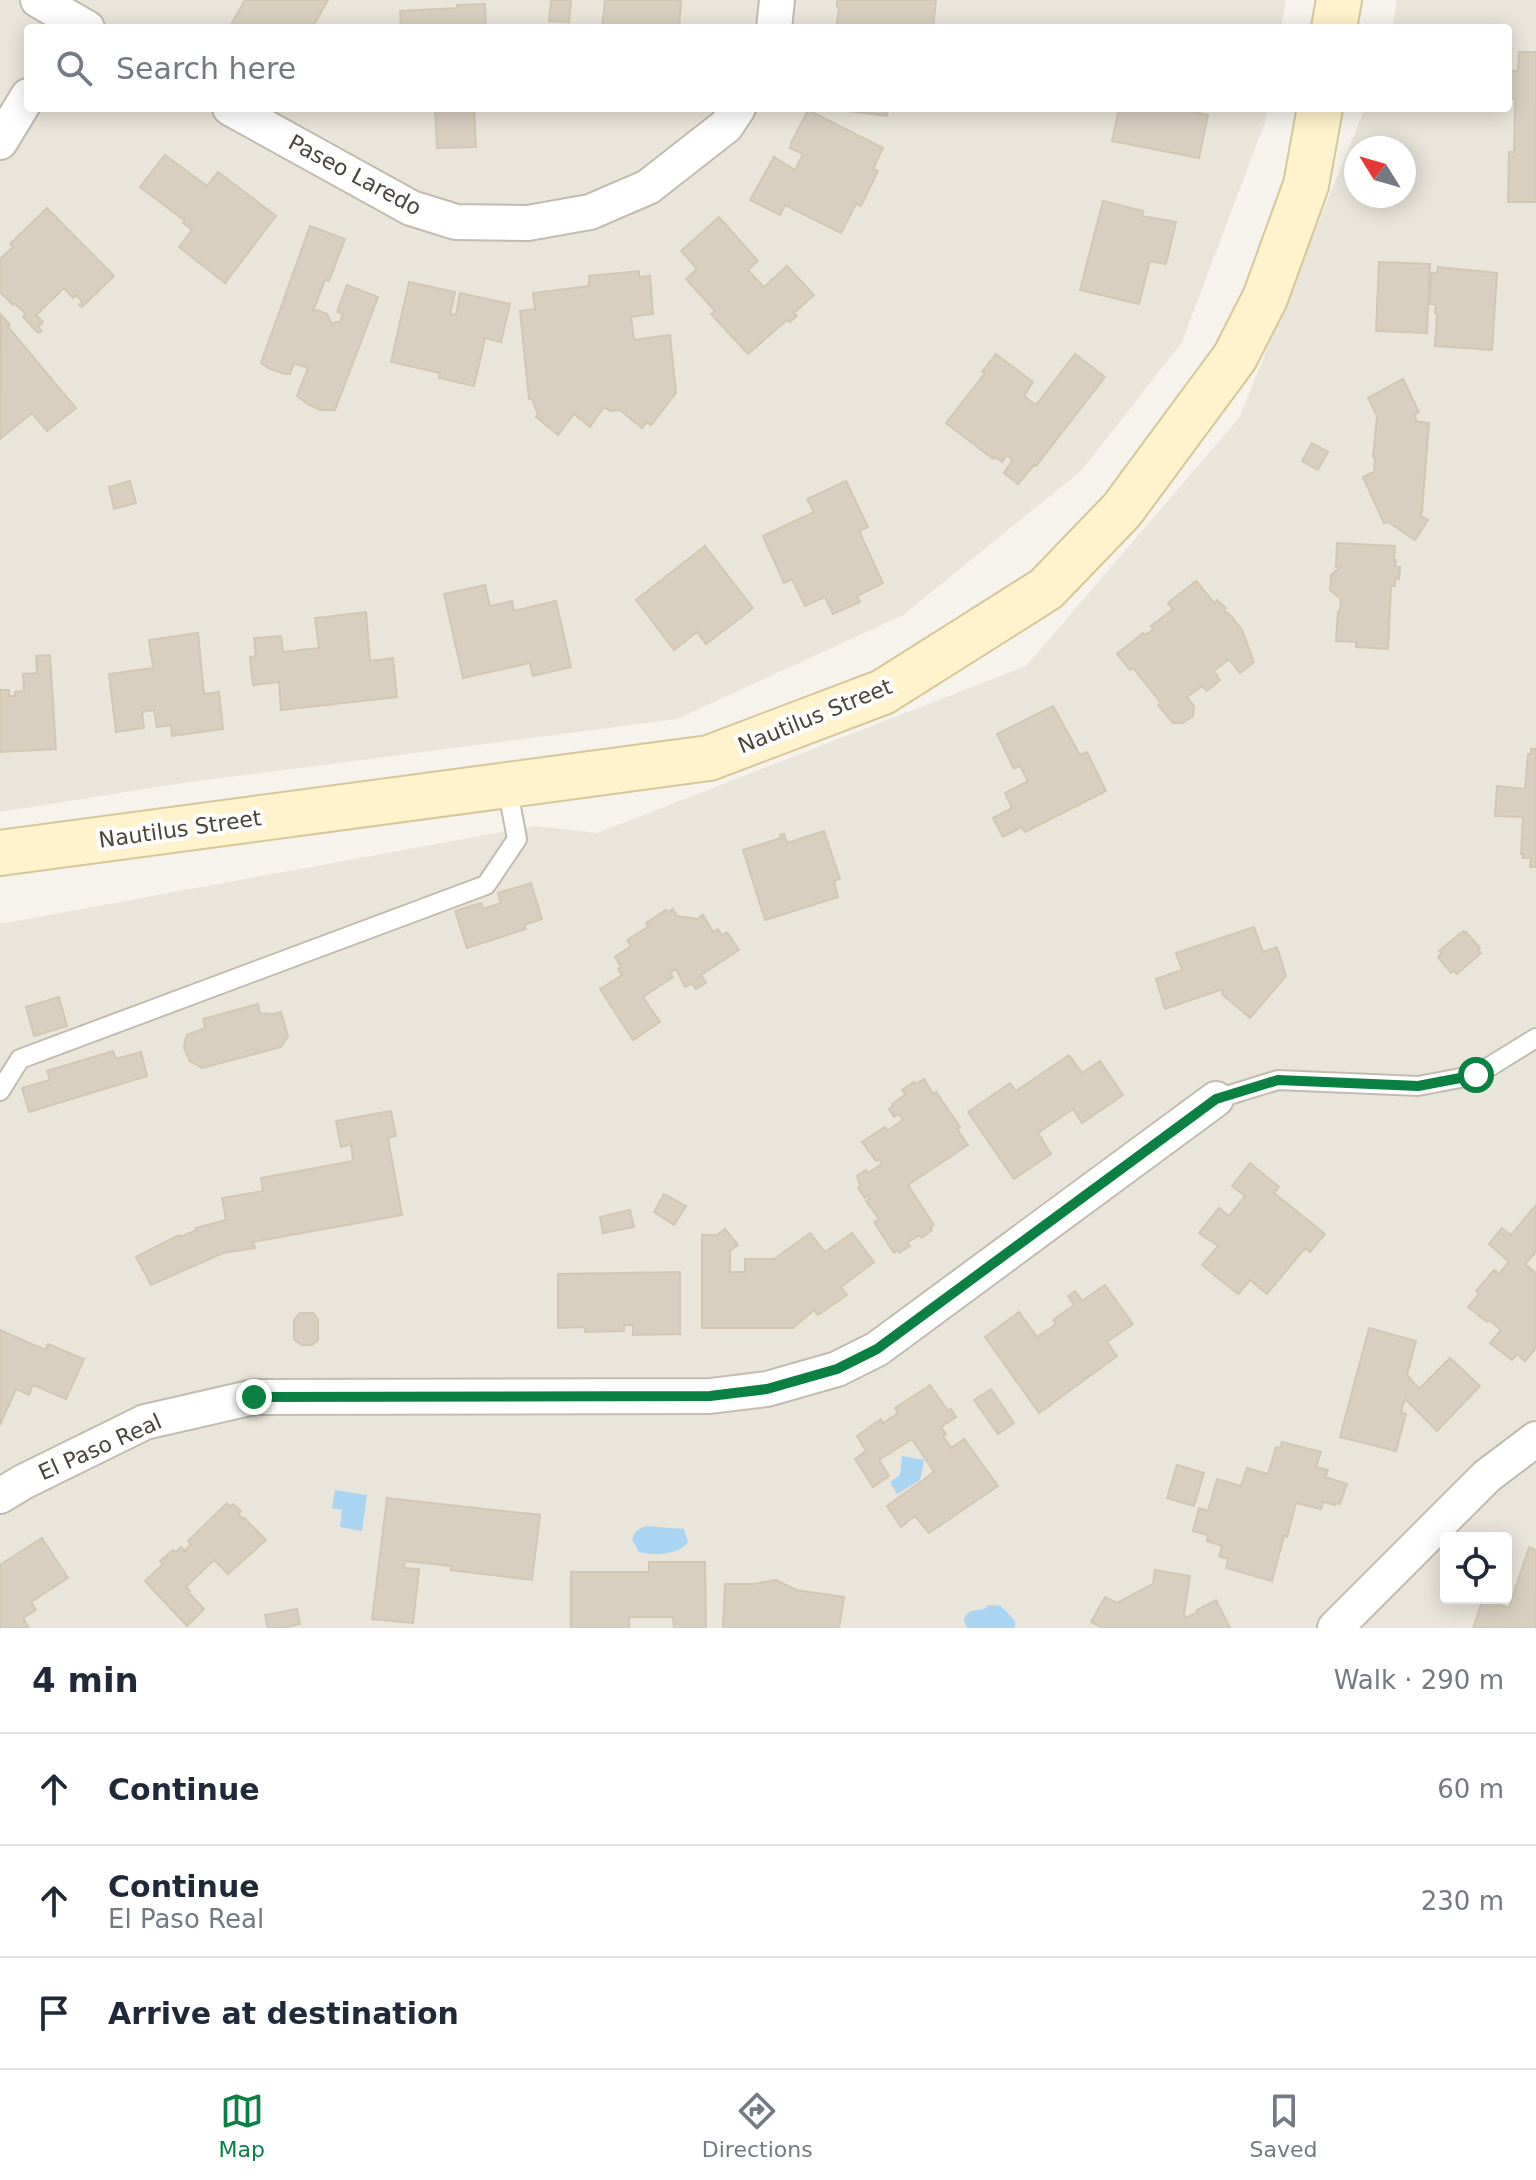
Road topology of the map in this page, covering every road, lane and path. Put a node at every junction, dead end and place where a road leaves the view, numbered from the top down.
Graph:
1 (38, 0) edge
2 (777, 0) edge
3 (1339, 0) edge
4 (74, 24) edge
5 (774, 24) edge
6 (1335, 24) edge
7 (24, 103) edge
8 (237, 112) edge
9 (735, 112) edge
10 (1319, 112) edge
11 (0, 142) edge
12 (507, 785) junction
13 (0, 853) edge
14 (1536, 1038) edge
15 (0, 1091) edge
16 (1216, 1099) joint
17 (1536, 1439) edge
18 (0, 1496) edge
19 (1335, 1628) edge

1 - 4 street
2 - 5 street
3 - 6 main road
7 - 11 street
8 - 9 street, Paseo Laredo
10 - 12 main road, Nautilus Street
12 - 13 main road, Nautilus Street
12 - 15 lane
14 - 16 lane
16 - 18 street, El Paso Real
17 - 19 street

